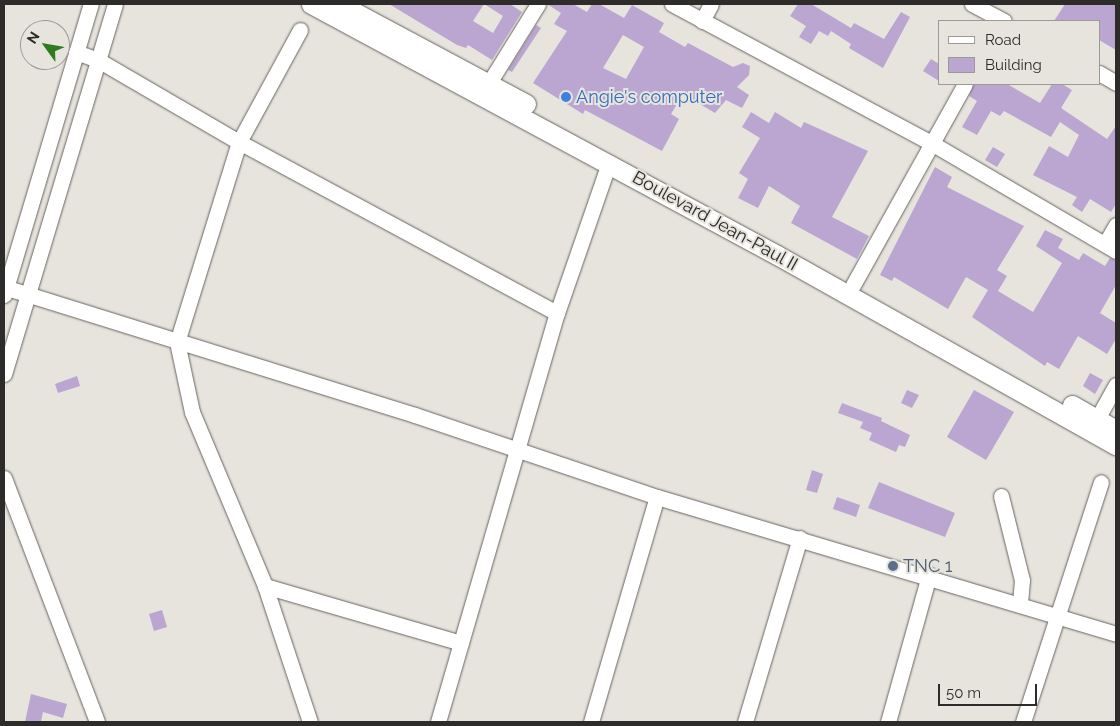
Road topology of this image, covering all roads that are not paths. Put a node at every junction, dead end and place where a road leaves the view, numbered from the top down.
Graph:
1 (91, 4) edge
2 (115, 4) edge
3 (311, 4) edge
4 (339, 4) edge
5 (538, 4) edge
6 (672, 4) edge
7 (711, 4) edge
8 (972, 4) edge
9 (999, 20) edge
10 (702, 21) junction
11 (300, 30) dead end
12 (76, 52) junction
13 (98, 60) junction
14 (1100, 74) edge
15 (1116, 83) edge
16 (489, 84) junction
17 (964, 85) edge
18 (240, 142) junction
19 (933, 144) junction
20 (609, 163) junction
21 (1116, 225) edge
22 (1111, 247) edge
23 (853, 285) junction
24 (4, 290) edge
25 (28, 294) junction
26 (558, 313) junction
27 (177, 342) junction
28 (4, 374) edge
29 (1116, 385) edge
30 (1097, 419) junction
31 (1116, 430) edge
32 (1116, 444) edge
33 (519, 450) junction
34 (4, 478) edge
35 (1101, 482) dead end
36 (1001, 496) dead end
37 (657, 497) junction
38 (800, 538) junction
39 (929, 576) junction
40 (264, 586) junction
41 (1020, 603) junction
42 (1056, 614) junction
43 (1116, 634) edge
44 (461, 643) junction
45 (97, 722) edge
46 (310, 722) edge
47 (438, 722) edge
48 (591, 722) edge
49 (745, 722) edge
50 (888, 722) edge
51 (1023, 722) edge

1 - 12 street
2 - 13 street
3 - 20 main road, Boulevard Jean-Paul II
4 - 16 main road, Boulevard Jean-Paul II
5 - 16 street
6 - 10 street
7 - 10 street
8 - 9 street
10 - 19 street
11 - 18 street
12 - 13 street
12 - 24 street
13 - 18 street
13 - 25 street
14 - 15 street
16 - 23 main road, Boulevard Jean-Paul II
17 - 19 street
18 - 26 street
18 - 27 street
19 - 22 street
19 - 23 street
20 - 26 street
20 - 32 main road, Boulevard Jean-Paul II
21 - 22 street
23 - 30 main road, Boulevard Jean-Paul II
24 - 25 street
25 - 27 street
25 - 28 street
26 - 33 street
27 - 33 street
27 - 40 street
29 - 30 street
30 - 31 main road, Boulevard Jean-Paul II
33 - 37 street
33 - 44 street
34 - 45 street
35 - 42 street
36 - 41 street
37 - 38 street
37 - 48 street
38 - 39 street
38 - 49 street
39 - 41 street
39 - 50 street
40 - 44 street
40 - 46 street
41 - 42 street
42 - 43 street
42 - 51 street
44 - 47 street

